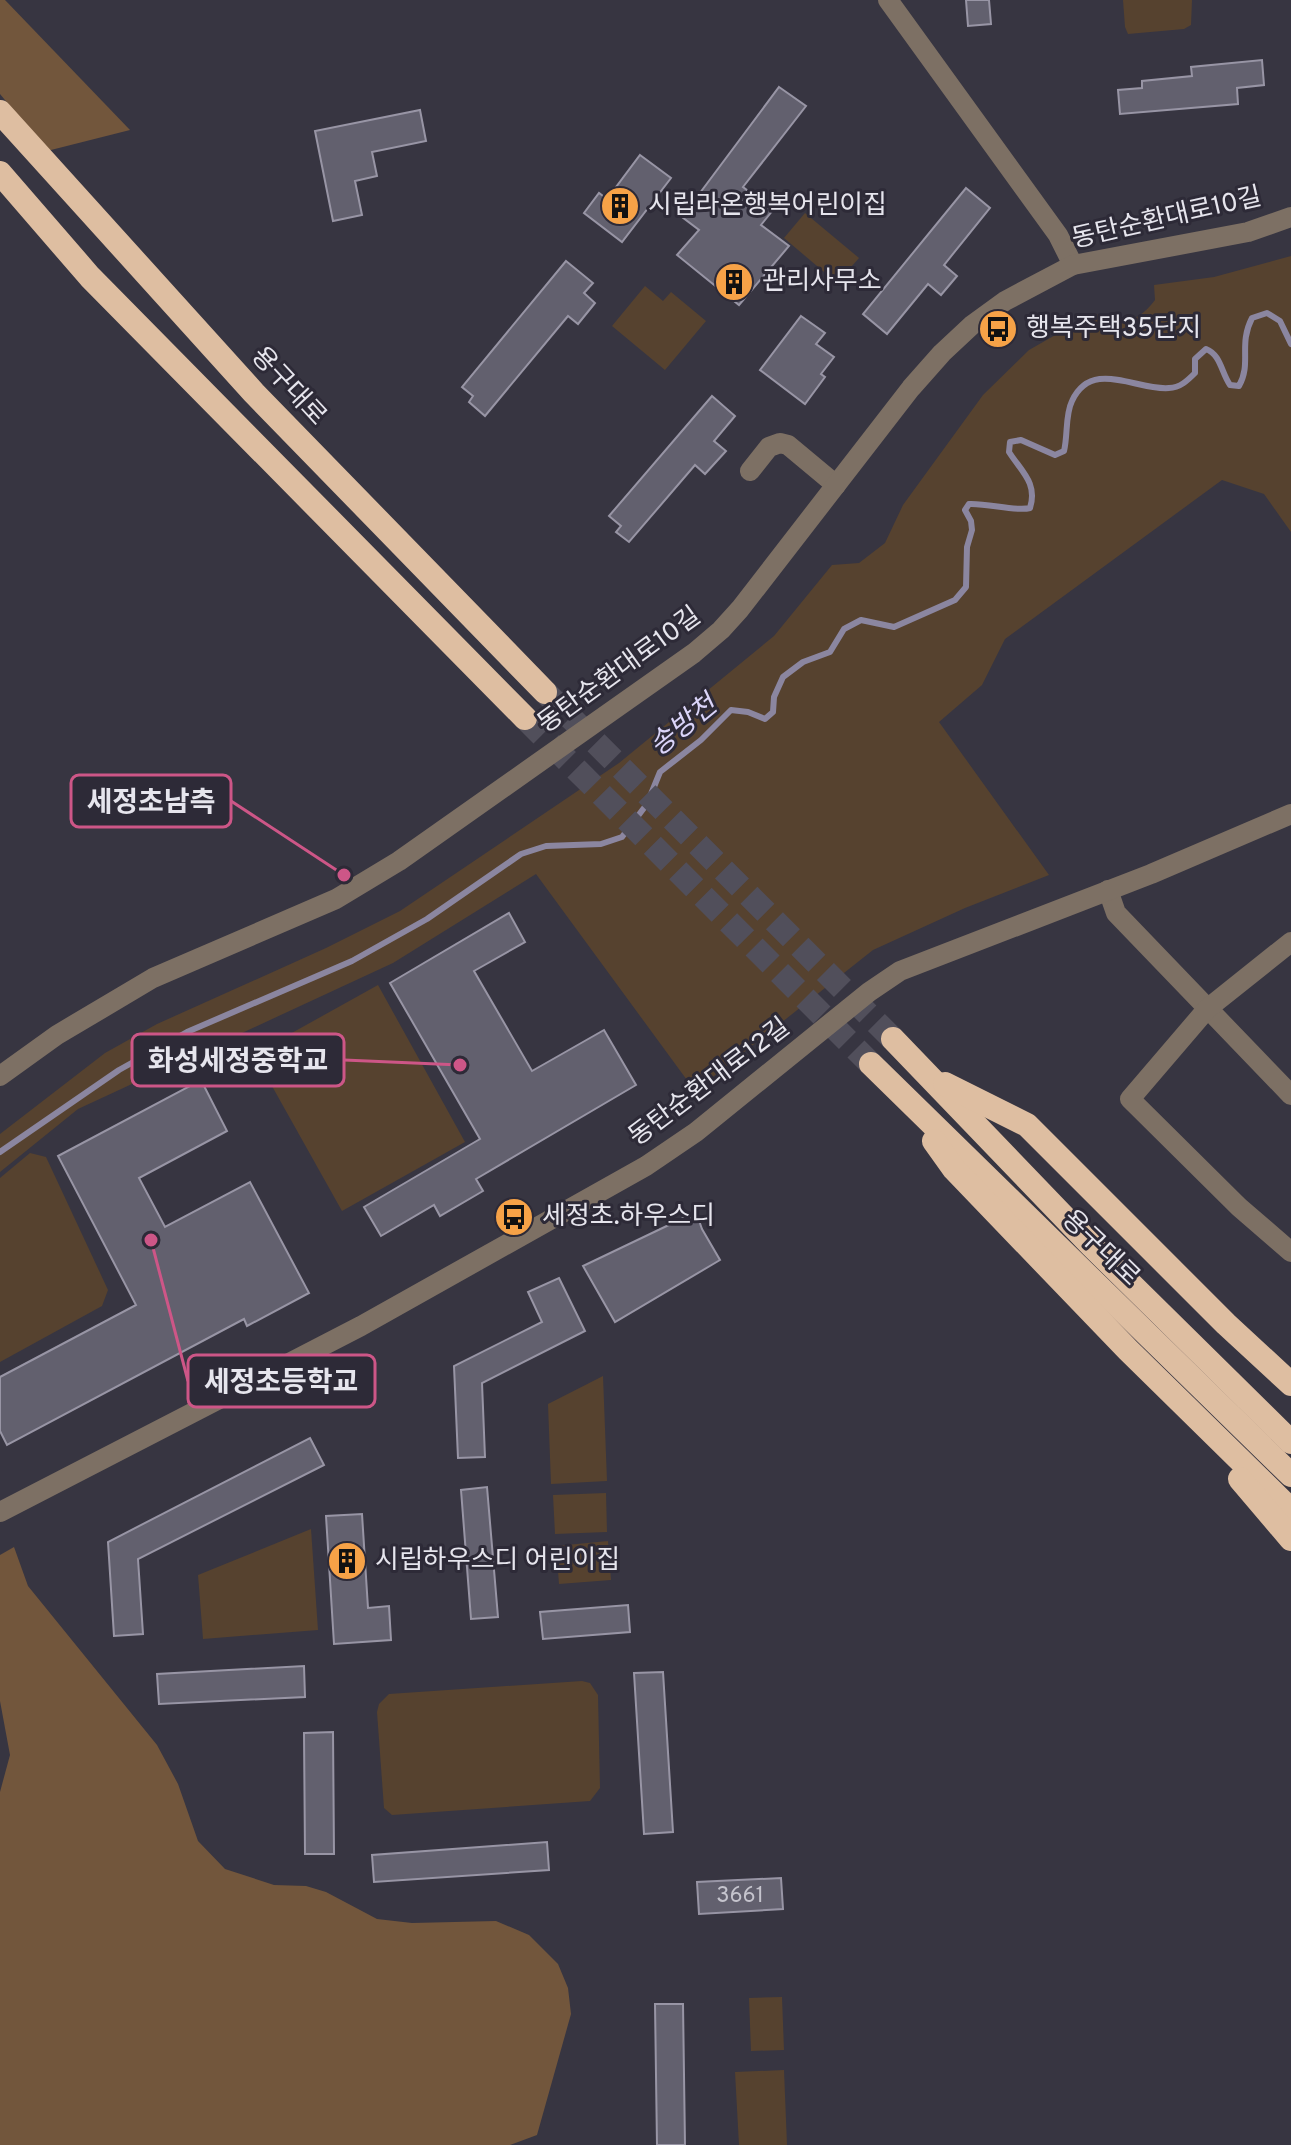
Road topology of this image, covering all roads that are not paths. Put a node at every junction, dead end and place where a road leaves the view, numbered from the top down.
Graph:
1 (888, 0) edge
2 (0, 112) edge
3 (0, 173) edge
4 (1291, 217) edge
5 (1073, 265) junction
6 (750, 471) dead end
7 (836, 485) junction
8 (545, 692) tunnel mouth
9 (525, 718) tunnel mouth
10 (1291, 814) edge
11 (1108, 890) junction
12 (1291, 942) edge
13 (1207, 1009) junction
14 (893, 1039) tunnel mouth
15 (871, 1064) tunnel mouth
16 (0, 1076) edge
17 (930, 1077) junction
18 (1291, 1095) edge
19 (903, 1096) junction
20 (1291, 1252) edge
21 (1253, 1346) junction
22 (1128, 1350) junction
23 (1291, 1373) edge
24 (1291, 1384) edge
25 (1291, 1442) edge
26 (1291, 1475) edge
27 (1291, 1510) edge
28 (0, 1512) edge
29 (1291, 1539) edge

1 - 5 street
2 - 8 highway, 용구대로
3 - 9 highway
4 - 5 street, 동탄순환대로10길
5 - 7 street, 동탄순환대로10길
6 - 7 street
7 - 16 street, 동탄순환대로10길
10 - 11 street, 동탄순환대로12길
11 - 13 street
11 - 28 street, 동탄순환대로12길
12 - 13 street
13 - 18 street
13 - 20 street
14 - 17 highway, 용구대로
15 - 19 highway, 용구대로
17 - 21 highway
17 - 25 highway, 용구대로
19 - 22 highway
19 - 26 highway, 용구대로
21 - 23 highway
21 - 24 highway
22 - 27 highway
22 - 29 highway

